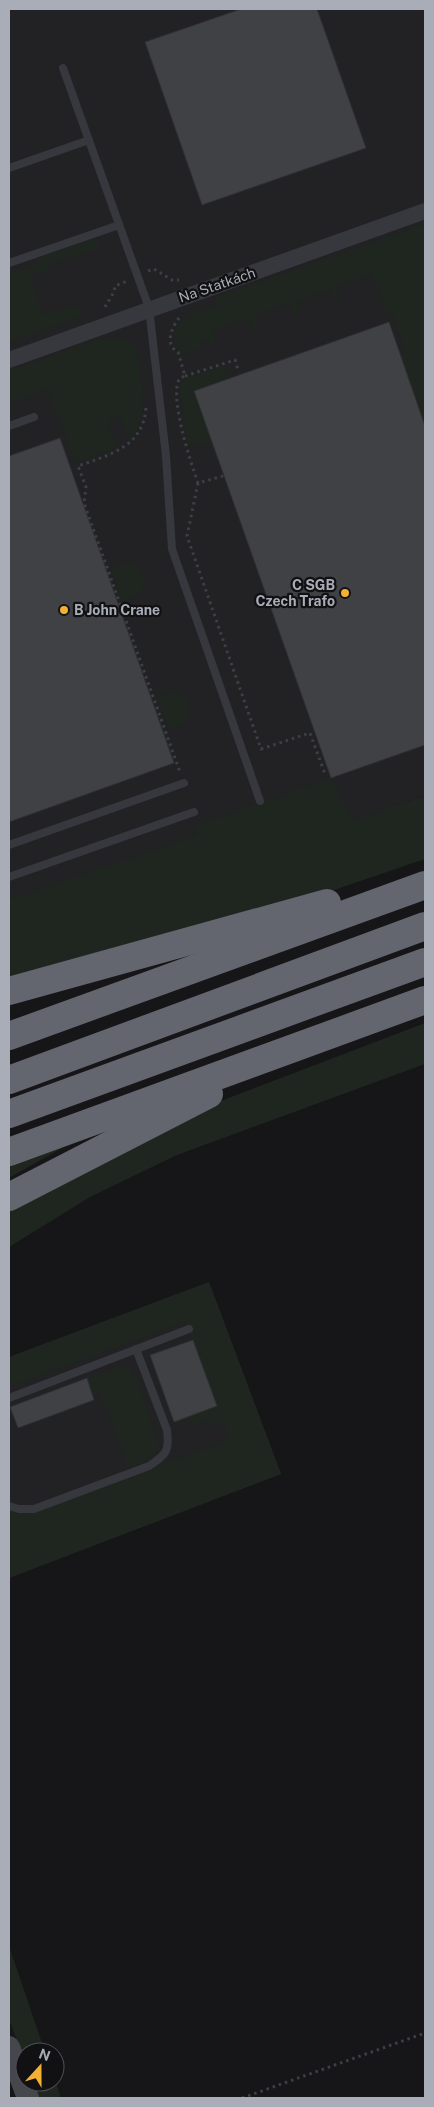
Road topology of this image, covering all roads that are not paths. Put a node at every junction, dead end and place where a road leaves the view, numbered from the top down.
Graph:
1 (63, 68) dead end
2 (89, 140) junction
3 (9, 168) edge
4 (425, 211) edge
5 (119, 225) junction
6 (9, 264) edge
7 (149, 308) junction
8 (9, 360) edge
9 (34, 417) dead end
10 (9, 426) edge
11 (184, 784) road end
12 (260, 801) dead end
13 (194, 812) dead end
14 (9, 845) edge
15 (425, 876) edge
16 (9, 877) edge
17 (425, 885) edge
18 (425, 926) edge
19 (425, 962) edge
20 (9, 990) edge
21 (425, 1000) edge
22 (9, 1036) edge
23 (312, 1041) junction
24 (9, 1080) edge
25 (9, 1114) edge
26 (9, 1152) edge
27 (9, 1196) edge
28 (189, 1329) dead end
29 (136, 1349) junction
30 (9, 1398) edge
31 (9, 1506) edge
32 (9, 2047) edge
33 (28, 2098) edge

1 - 2 lane
2 - 3 lane
2 - 5 lane
4 - 7 street, Na Statkách
5 - 6 lane
5 - 7 lane
7 - 8 street, Na Statkách
7 - 12 lane
9 - 10 lane
11 - 14 lane
13 - 16 lane
15 - 20 highway
17 - 22 highway
18 - 24 highway
19 - 25 highway
21 - 23 highway
23 - 26 highway
23 - 27 highway
28 - 29 lane
29 - 30 lane
29 - 31 lane
32 - 33 main road

